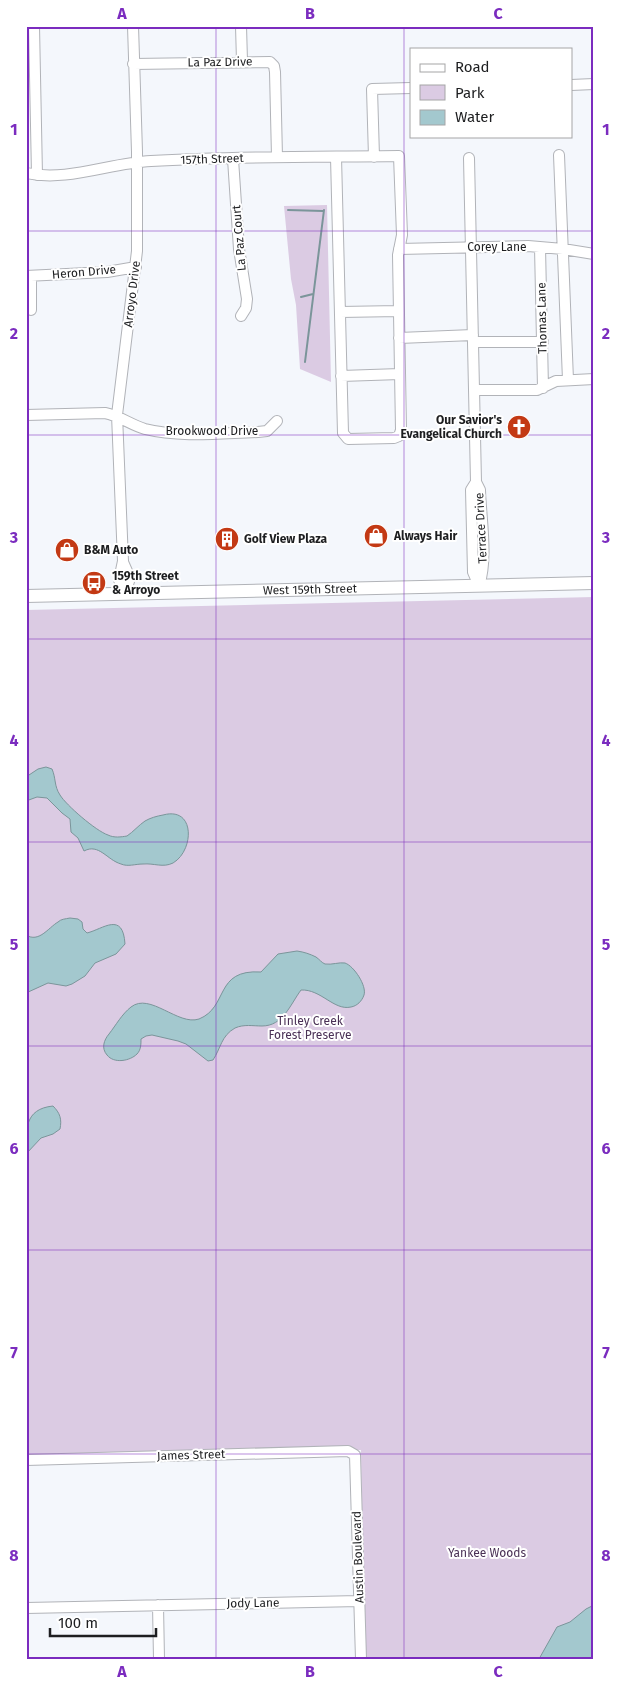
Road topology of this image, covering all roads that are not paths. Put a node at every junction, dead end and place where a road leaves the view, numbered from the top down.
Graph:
1 (34, 26) edge
2 (132, 26) edge
3 (241, 26) edge
4 (242, 61) junction
5 (134, 64) junction
6 (594, 84) edge
7 (572, 85) edge
8 (410, 88) edge
9 (560, 155) dead end
10 (277, 156) junction
11 (336, 157) junction
12 (374, 157) junction
13 (469, 158) dead end
14 (233, 159) junction
15 (137, 162) junction
16 (26, 173) edge
17 (37, 175) junction
18 (471, 247) junction
19 (540, 247) junction
20 (399, 249) junction
21 (563, 249) junction
22 (594, 254) edge
23 (136, 267) junction
24 (29, 276) edge
25 (31, 310) dead end
26 (399, 311) junction
27 (340, 312) junction
28 (241, 316) dead end
29 (399, 338) junction
30 (473, 339) junction
31 (543, 342) junction
32 (400, 374) junction
33 (341, 376) junction
34 (594, 379) edge
35 (568, 380) junction
36 (543, 388) junction
37 (474, 390) junction
38 (26, 415) edge
39 (117, 415) junction
40 (277, 421) dead end
41 (594, 584) edge
42 (479, 586) junction
43 (125, 594) junction
44 (26, 596) edge
45 (355, 1456) joint
46 (26, 1460) edge
47 (359, 1600) junction
48 (158, 1605) junction
49 (26, 1608) edge
50 (159, 1659) edge
51 (361, 1659) edge

1 - 17 street
2 - 5 street, Arroyo Drive
3 - 4 street
4 - 5 street, La Paz Drive
4 - 10 street, La Paz Drive
5 - 15 street, Arroyo Drive
6 - 7 street
8 - 12 street
9 - 21 street, Thomas Lane
10 - 11 street, 157th Street
10 - 14 street, 157th Street
11 - 12 street, 157th Street
11 - 27 street
12 - 20 street, 157th Street
13 - 18 street, Terrace Drive
14 - 15 street, 157th Street
14 - 28 street, La Paz Court
15 - 17 street, 157th Street
15 - 23 street, Arroyo Drive
16 - 17 street, 157th Street
18 - 19 street, Corey Lane
18 - 20 street, Corey Lane
18 - 30 street, Terrace Drive
19 - 21 street, Corey Lane
19 - 31 street, Thomas Lane
20 - 26 street
21 - 22 street, Corey Lane
21 - 35 street, Thomas Lane
23 - 24 street, Heron Drive
23 - 39 street, Arroyo Drive
24 - 25 street, Heron Drive
26 - 27 street
26 - 29 street
27 - 33 street
29 - 30 street
29 - 32 street
30 - 31 street
30 - 37 street, Terrace Drive
31 - 36 street, Thomas Lane
32 - 33 street
32 - 33 street
34 - 35 street
35 - 36 street
36 - 37 street
37 - 42 street, Terrace Drive
38 - 39 street, Brookwood Drive
39 - 40 street, Brookwood Drive
39 - 43 street, Arroyo Drive
41 - 42 main road, West 159th Street
42 - 43 main road, West 159th Street
43 - 44 main road, West 159th Street
45 - 46 street, James Street
45 - 47 street, Austin Boulevard
47 - 48 street, Jody Lane
47 - 51 street, Austin Boulevard
48 - 49 street, Jody Lane
48 - 50 street

